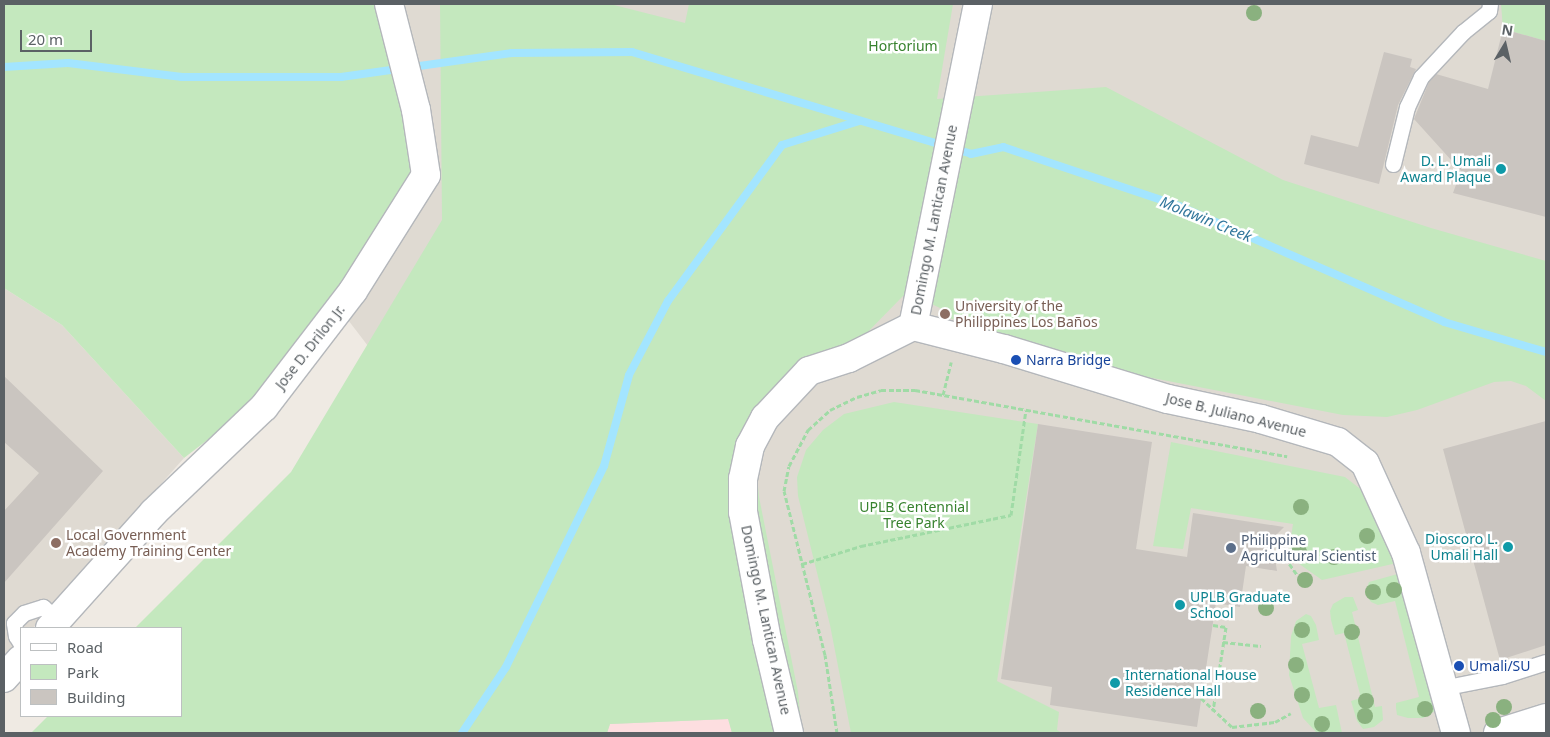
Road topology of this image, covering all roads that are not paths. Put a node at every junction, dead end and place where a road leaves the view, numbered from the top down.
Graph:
1 (389, 4) edge
2 (978, 4) edge
3 (1490, 4) edge
4 (1393, 164) dead end
5 (913, 326) junction
6 (54, 624) edge
7 (20, 642) edge
8 (20, 660) edge
9 (1546, 662) edge
10 (4, 678) edge
11 (1442, 688) junction
12 (1546, 718) edge
13 (789, 733) edge
14 (1456, 733) edge
15 (1498, 733) edge

1 - 6 street, Jose D. Drilon Jr.
2 - 5 street, Domingo M. Lantican Avenue
3 - 4 lane
5 - 11 street, Jose B. Juliano Avenue
5 - 13 street, Domingo M. Lantican Avenue
6 - 7 lane
8 - 10 street
9 - 11 lane
11 - 14 street, Jose B. Juliano Avenue
12 - 15 street

